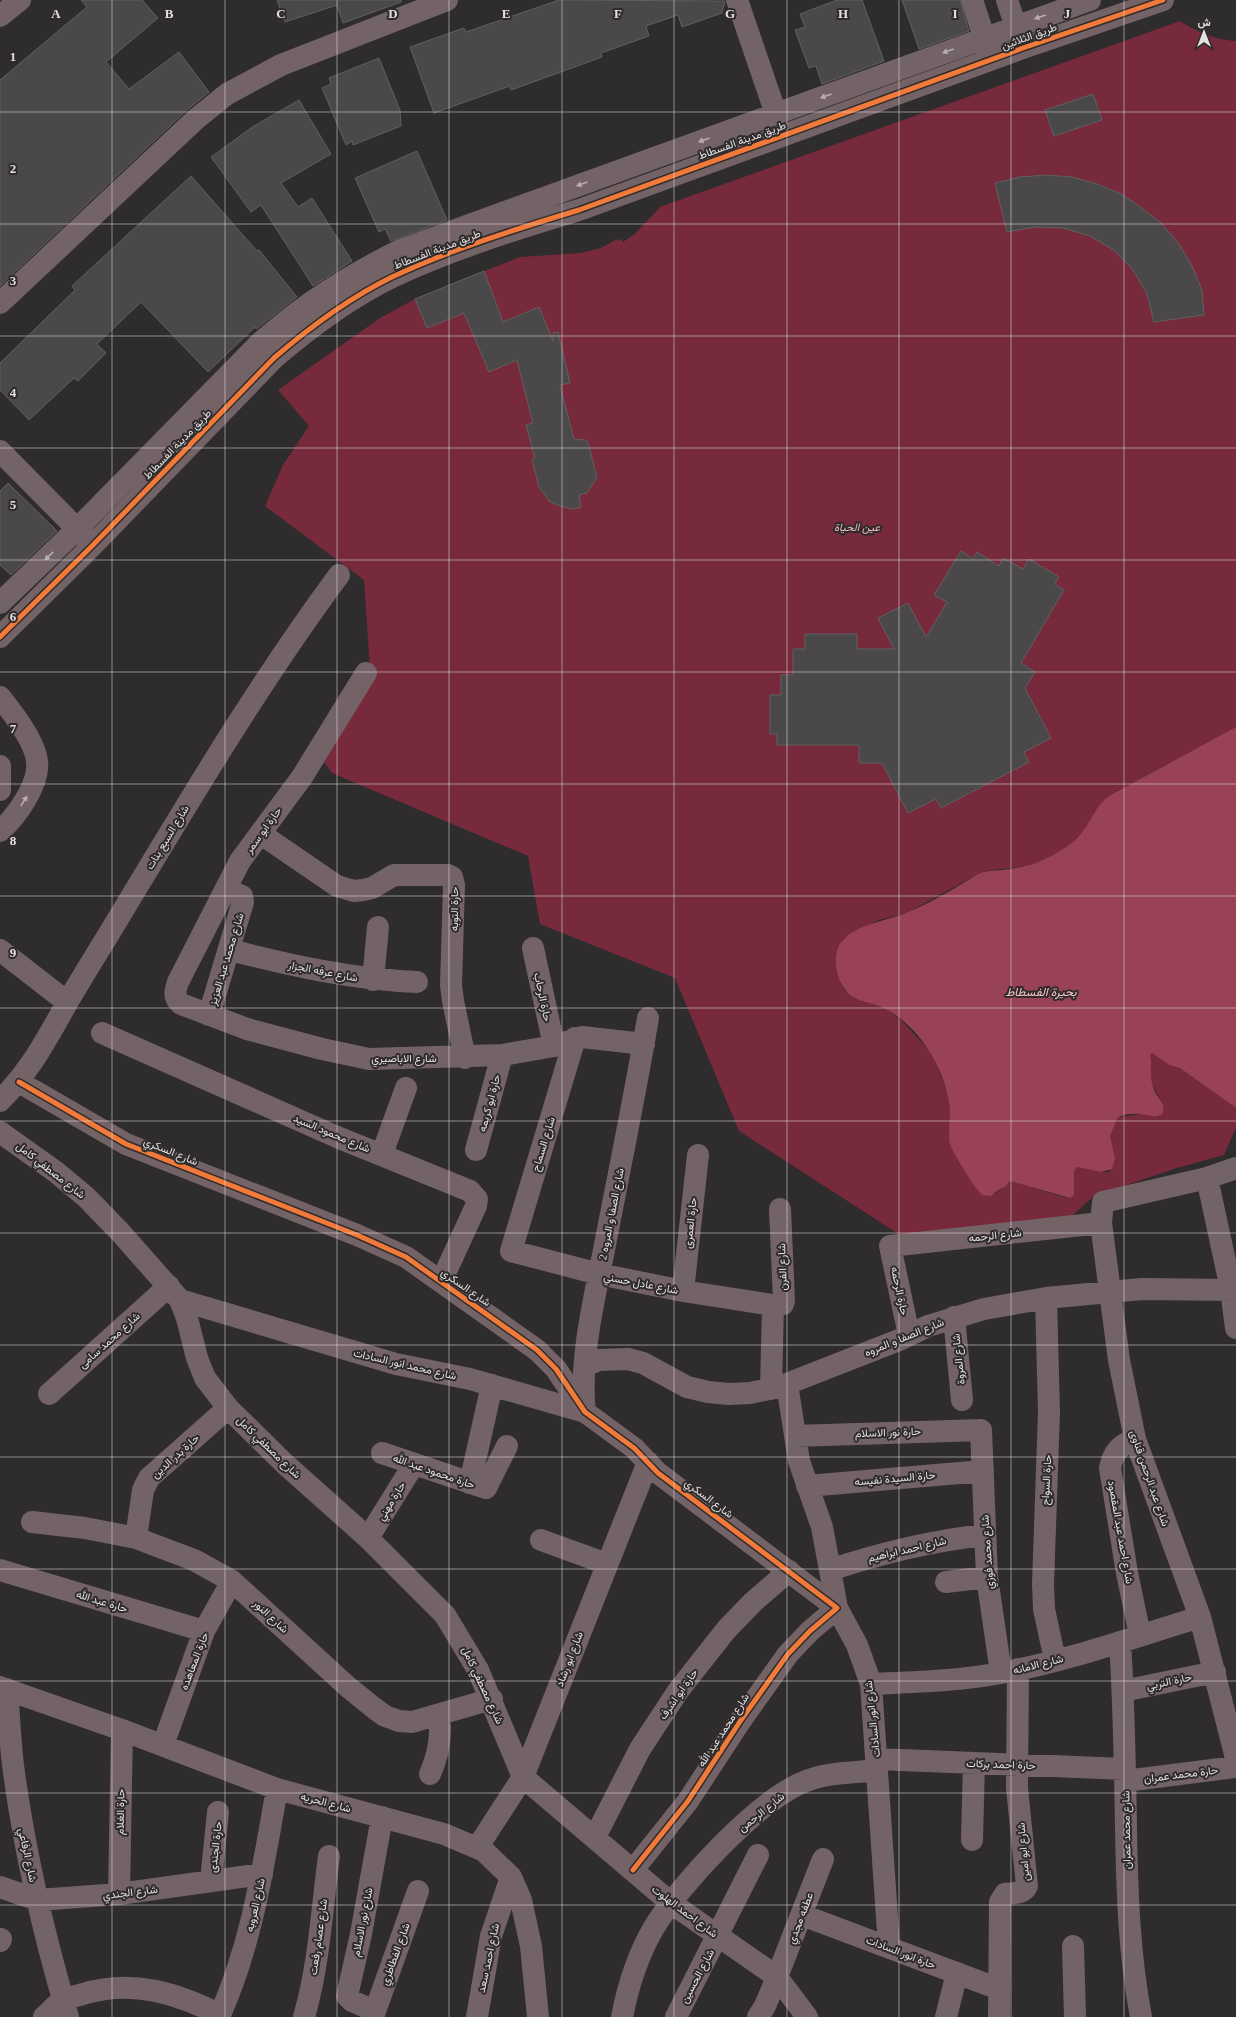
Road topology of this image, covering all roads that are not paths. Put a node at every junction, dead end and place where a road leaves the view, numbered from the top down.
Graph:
1 (20, 0) edge
2 (447, 0) edge
3 (737, 0) edge
4 (972, 0) edge
5 (1007, 0) edge
6 (1090, 0) edge
7 (1163, 0) edge
8 (0, 16) edge
9 (1016, 26) junction
10 (985, 37) junction
11 (1023, 48) junction
12 (992, 60) junction
13 (776, 114) junction
14 (0, 303) edge
15 (0, 451) edge
16 (77, 529) junction
17 (93, 545) junction
18 (339, 575) dead end
19 (0, 603) edge
20 (0, 637) edge
21 (366, 673) dead end
22 (0, 697) edge
23 (0, 766) edge
24 (0, 790) edge
25 (0, 831) edge
26 (261, 834) junction
27 (226, 889) junction
28 (378, 927) dead end
29 (533, 948) dead end
30 (0, 950) edge
31 (230, 950) junction
32 (373, 980) junction
33 (417, 982) dead end
34 (175, 995) joint
35 (68, 1002) junction
36 (209, 1015) junction
37 (648, 1018) dead end
38 (102, 1033) dead end
39 (575, 1038) junction
40 (644, 1044) junction
41 (554, 1046) junction
42 (502, 1055) junction
43 (465, 1058) junction
44 (19, 1082) junction
45 (406, 1088) dead end
46 (0, 1101) edge
47 (0, 1132) edge
48 (476, 1150) dead end
49 (382, 1154) junction
50 (698, 1155) dead end
51 (1236, 1168) edge
52 (1207, 1178) junction
53 (780, 1209) dead end
54 (1101, 1223) junction
55 (890, 1246) joint
56 (511, 1250) joint
57 (599, 1274) junction
58 (441, 1282) junction
59 (1234, 1289) edge
60 (683, 1291) junction
61 (174, 1293) junction
62 (1109, 1293) junction
63 (1046, 1298) junction
64 (774, 1305) junction
65 (954, 1317) junction
66 (1236, 1328) edge
67 (909, 1335) junction
68 (585, 1366) junction
69 (492, 1384) junction
70 (779, 1386) junction
71 (49, 1394) dead end
72 (962, 1400) dead end
73 (228, 1408) junction
74 (585, 1412) junction
75 (981, 1430) joint
76 (795, 1436) junction
77 (1134, 1439) junction
78 (507, 1446) dead end
79 (382, 1453) dead end
80 (648, 1462) junction
81 (414, 1464) junction
82 (983, 1471) junction
83 (470, 1483) junction
84 (807, 1486) junction
85 (32, 1522) dead end
86 (984, 1535) junction
87 (136, 1538) junction
88 (368, 1538) junction
89 (541, 1540) dead end
90 (607, 1564) junction
91 (0, 1570) edge
92 (830, 1570) junction
93 (789, 1571) junction
94 (987, 1577) junction
95 (232, 1581) junction
96 (946, 1582) dead end
97 (837, 1608) junction
98 (1200, 1617) junction
99 (204, 1631) junction
100 (1140, 1635) junction
101 (1120, 1642) junction
102 (1056, 1660) junction
103 (1009, 1671) junction
104 (1215, 1672) junction
105 (871, 1684) junction
106 (3, 1688) edge
107 (1123, 1691) junction
108 (492, 1699) junction
109 (439, 1715) junction
110 (122, 1730) junction
111 (163, 1745) junction
112 (1236, 1758) edge
113 (974, 1763) junction
114 (877, 1764) junction
115 (1017, 1764) junction
116 (1236, 1767) edge
117 (430, 1774) dead end
118 (1125, 1775) junction
119 (523, 1777) junction
120 (277, 1789) junction
121 (218, 1812) dead end
122 (382, 1817) junction
123 (595, 1837) junction
124 (972, 1840) dead end
125 (477, 1848) junction
126 (758, 1855) dead end
127 (329, 1856) dead end
128 (823, 1859) dead end
129 (633, 1870) junction
130 (262, 1874) junction
131 (511, 1877) junction
132 (211, 1881) junction
133 (0, 1887) edge
134 (418, 1891) dead end
135 (119, 1894) junction
136 (38, 1900) junction
137 (671, 1903) junction
138 (802, 1914) junction
139 (718, 1936) junction
140 (1073, 1946) dead end
141 (889, 1947) junction
142 (956, 1973) junction
143 (777, 1977) junction
144 (999, 1989) junction
145 (65, 2009) edge
146 (374, 2014) edge
147 (220, 2016) edge
148 (44, 2017) edge
149 (304, 2017) edge
150 (477, 2017) edge
151 (538, 2017) edge
152 (622, 2017) edge
153 (676, 2017) edge
154 (758, 2017) edge
155 (807, 2017) edge
156 (946, 2017) edge
157 (1000, 2017) edge
158 (1075, 2017) edge
159 (1141, 2017) edge

1 - 8 street
2 - 14 street
3 - 13 street
4 - 10 street
5 - 9 street
6 -> 9 street, طريق الثلاثين
7 - 11 street, طريق الثلاثين
9 - 10 street, طريق الثلاثين
9 - 11 street
10 - 12 street
10 -> 13 street, طريق مدينة الفسطاط
11 - 12 street, طريق الثلاثين
12 - 17 street, طريق مدينة الفسطاط
13 -> 16 street, طريق مدينة الفسطاط
15 - 16 street
16 - 17 street
16 -> 19 street, طريق مدينة الفسطاط
17 - 20 street, طريق مدينة الفسطاط
18 - 35 street, شارع السبع بنات
21 - 26 street, حارة ابو سمر
25 -> 22 street
23 - 24 street
26 - 27 street, حارة ابو سمر
26 - 43 street, حارة التوبه
27 - 31 street, شارع محمد عبد العزيز
27 - 34 street, حارة ابو سمر
28 - 32 street
29 - 41 street, حارة الرحاب
30 - 35 street
31 - 32 street, شارع عرفه الجزار
31 - 36 street, شارع محمد عبد العزيز
32 - 33 street, شارع عرفه الجزار
34 - 36 street, شارع الاباصيري
35 - 44 street, شارع السبع بنات
36 - 43 street, شارع الاباصيري
37 - 40 street, شارع الصفا و المروه 2
38 - 49 street, شارع محمود السيد
39 - 40 street, شارع الاباصيري
39 - 41 street, شارع الاباصيري
39 - 56 street, شارع السماح
40 - 57 street, شارع الصفا و المروه 2
41 - 42 street, شارع الاباصيري
42 - 43 street, شارع الاباصيري
42 - 48 street, حارة ابو كريمه
44 - 46 street, شارع السبع بنات
44 - 58 street, شارع السكري
45 - 49 street
47 - 61 street, شارع مصطفي كامل
49 - 58 street, شارع محمود السيد
50 - 60 street, حارة العمرى
51 - 52 street
52 - 54 street, شارع عبد الرحمن قناوى
52 - 59 street
53 - 64 street, شارع الفرن
54 - 55 street, شارع الرحمه
54 - 62 street, شارع عبد الرحمن قناوى
55 - 67 street, حارة الرحمه
56 - 57 street, شارع عادل حسني
57 - 60 street, شارع عادل حسني
57 - 68 street, شارع الصفا و المروه 2
58 - 74 street, شارع السكري
59 - 62 street, شارع الصفا و المروه
59 - 66 street
60 - 64 street, شارع عادل حسني
61 - 69 street, شارع محمد انور السادات
61 - 71 street, شارع محمد سامى
61 - 73 street, شارع مصطفي كامل
62 - 63 street, شارع الصفا و المروه
62 - 77 street, شارع عبد الرحمن قناوى
63 - 65 street, شارع الصفا و المروه
63 - 102 street, حارة السواح
64 - 70 street, شارع الفرن
65 - 67 street, شارع الصفا و المروه
65 - 72 street, شارع المروة
67 - 70 street, شارع الصفا و المروه
68 - 70 street, شارع الصفا و المروه
68 - 74 street, شارع الصفا و المروه 2
69 - 74 street, شارع محمد انور السادات
69 - 83 street
70 - 76 street, شارع انور السادات
73 - 87 street, حارة بدر الدين
73 - 88 street, شارع مصطفي كامل
74 - 80 street, شارع السكري
75 - 76 street, حارة نور الاسلام
75 - 82 street, شارع محمد فوزي
76 - 84 street, شارع انور السادات
77 - 98 street, شارع عبد الرحمن قناوى
77 - 100 street, شارع احمد عبد المقصود
78 - 83 street, حارة محمود عبد الله
79 - 81 street, حارة محمود عبد الله
80 - 90 street, شارع ابو رشاد
80 - 93 street, شارع السكري
81 - 83 street, حارة محمود عبد الله
81 - 88 street, حارة مهني
82 - 84 street, حارة السيدة نفيسه
82 - 86 street, شارع محمد فوزي
84 - 92 street, شارع انور السادات
85 - 87 street, شارع النور
86 - 92 street, شارع احمد ابراهيم
86 - 94 street, شارع محمد فوزي
87 - 95 street, شارع النور
88 - 108 street, شارع مصطفي كامل
89 - 90 street
90 - 119 street, شارع ابو رشاد
91 - 99 street, حارة عبد الله
92 - 97 street, شارع انور السادات
93 - 97 street, شارع السكري
93 - 123 street, حارة ابو اشرف
94 - 96 street
94 - 103 street, شارع محمد فوزي
95 - 99 street, حارة المعاهده
95 - 109 street, شارع النور
97 - 105 street, شارع انور السادات
97 - 129 street, شارع محمد عبد الله
98 - 100 street, شارع الامانه
98 - 104 street, شارع عبد الرحمن قناوى
99 - 111 street, حارة المعاهده
100 - 101 street, شارع الامانه
101 - 102 street, شارع الامانه
101 - 107 street, شارع محمد عمران
102 - 103 street, شارع الامانه
103 - 105 street, شارع الامانه
103 - 115 street, شارع ابو امين
104 - 107 street, حارة التربي
104 - 112 street, شارع عبد الرحمن قناوى
105 - 114 street, شارع انور السادات
106 - 110 street, شارع الحريه
106 - 136 street, شارع الرفاعي
107 - 118 street, شارع محمد عمران
108 - 109 street, شارع النور
108 - 119 street, شارع مصطفي كامل
109 - 117 street
110 - 111 street, شارع الحريه
110 - 135 street, حارة الغلام
111 - 120 street, شارع الحريه
113 - 114 street, حارة احمد بركات
113 - 115 street, حارة احمد بركات
113 - 124 street
114 - 137 street, شارع الرحمن
114 - 141 street, شارع انور السادات
115 - 118 street, حارة احمد بركات
115 - 144 street, شارع ابو امين
116 - 118 street, حارة محمد عمران
118 - 159 street, شارع محمد عمران
119 - 123 street, شارع احمد الهلوت
119 - 125 street, شارع ابو رشاد
120 - 122 street, شارع الحريه
120 - 130 street, شارع العروبه
121 - 132 street, حارة الجندى
122 - 125 street, شارع الحريه
122 - 146 street, شارع نور الاسلام
123 - 129 street, شارع احمد الهلوت
125 - 131 street, شارع الحريه
126 - 139 street, شارع الحسين
127 - 149 street, شارع عصام رفعت
128 - 138 street, عطفه مجدي
129 - 137 street, شارع احمد الهلوت
130 - 132 street, شارع الجندي
130 - 147 street, شارع العروبه
131 - 150 street, شارع احمد سعد
131 - 151 street, شارع الحريه
132 - 135 street, شارع الجندي
133 - 136 street, شارع الجندي
134 - 146 street, شارع الفطاطري
135 - 136 street, شارع الجندي
136 - 145 street, شارع الرفاعي
137 - 139 street, شارع احمد الهلوت
137 - 152 street, شارع الرحمن
138 - 141 street, حارة انور السادات
138 - 143 street, عطفه مجدي
139 - 143 street, شارع احمد الهلوت
139 - 153 street, شارع الحسين
140 - 158 street
141 - 142 street, حارة انور السادات
142 - 144 street, حارة انور السادات
142 - 156 street
143 - 154 street, عطفه مجدي
143 - 155 street, شارع احمد الهلوت
144 - 157 street, شارع ابو امين
145 - 147 street
145 - 148 street

